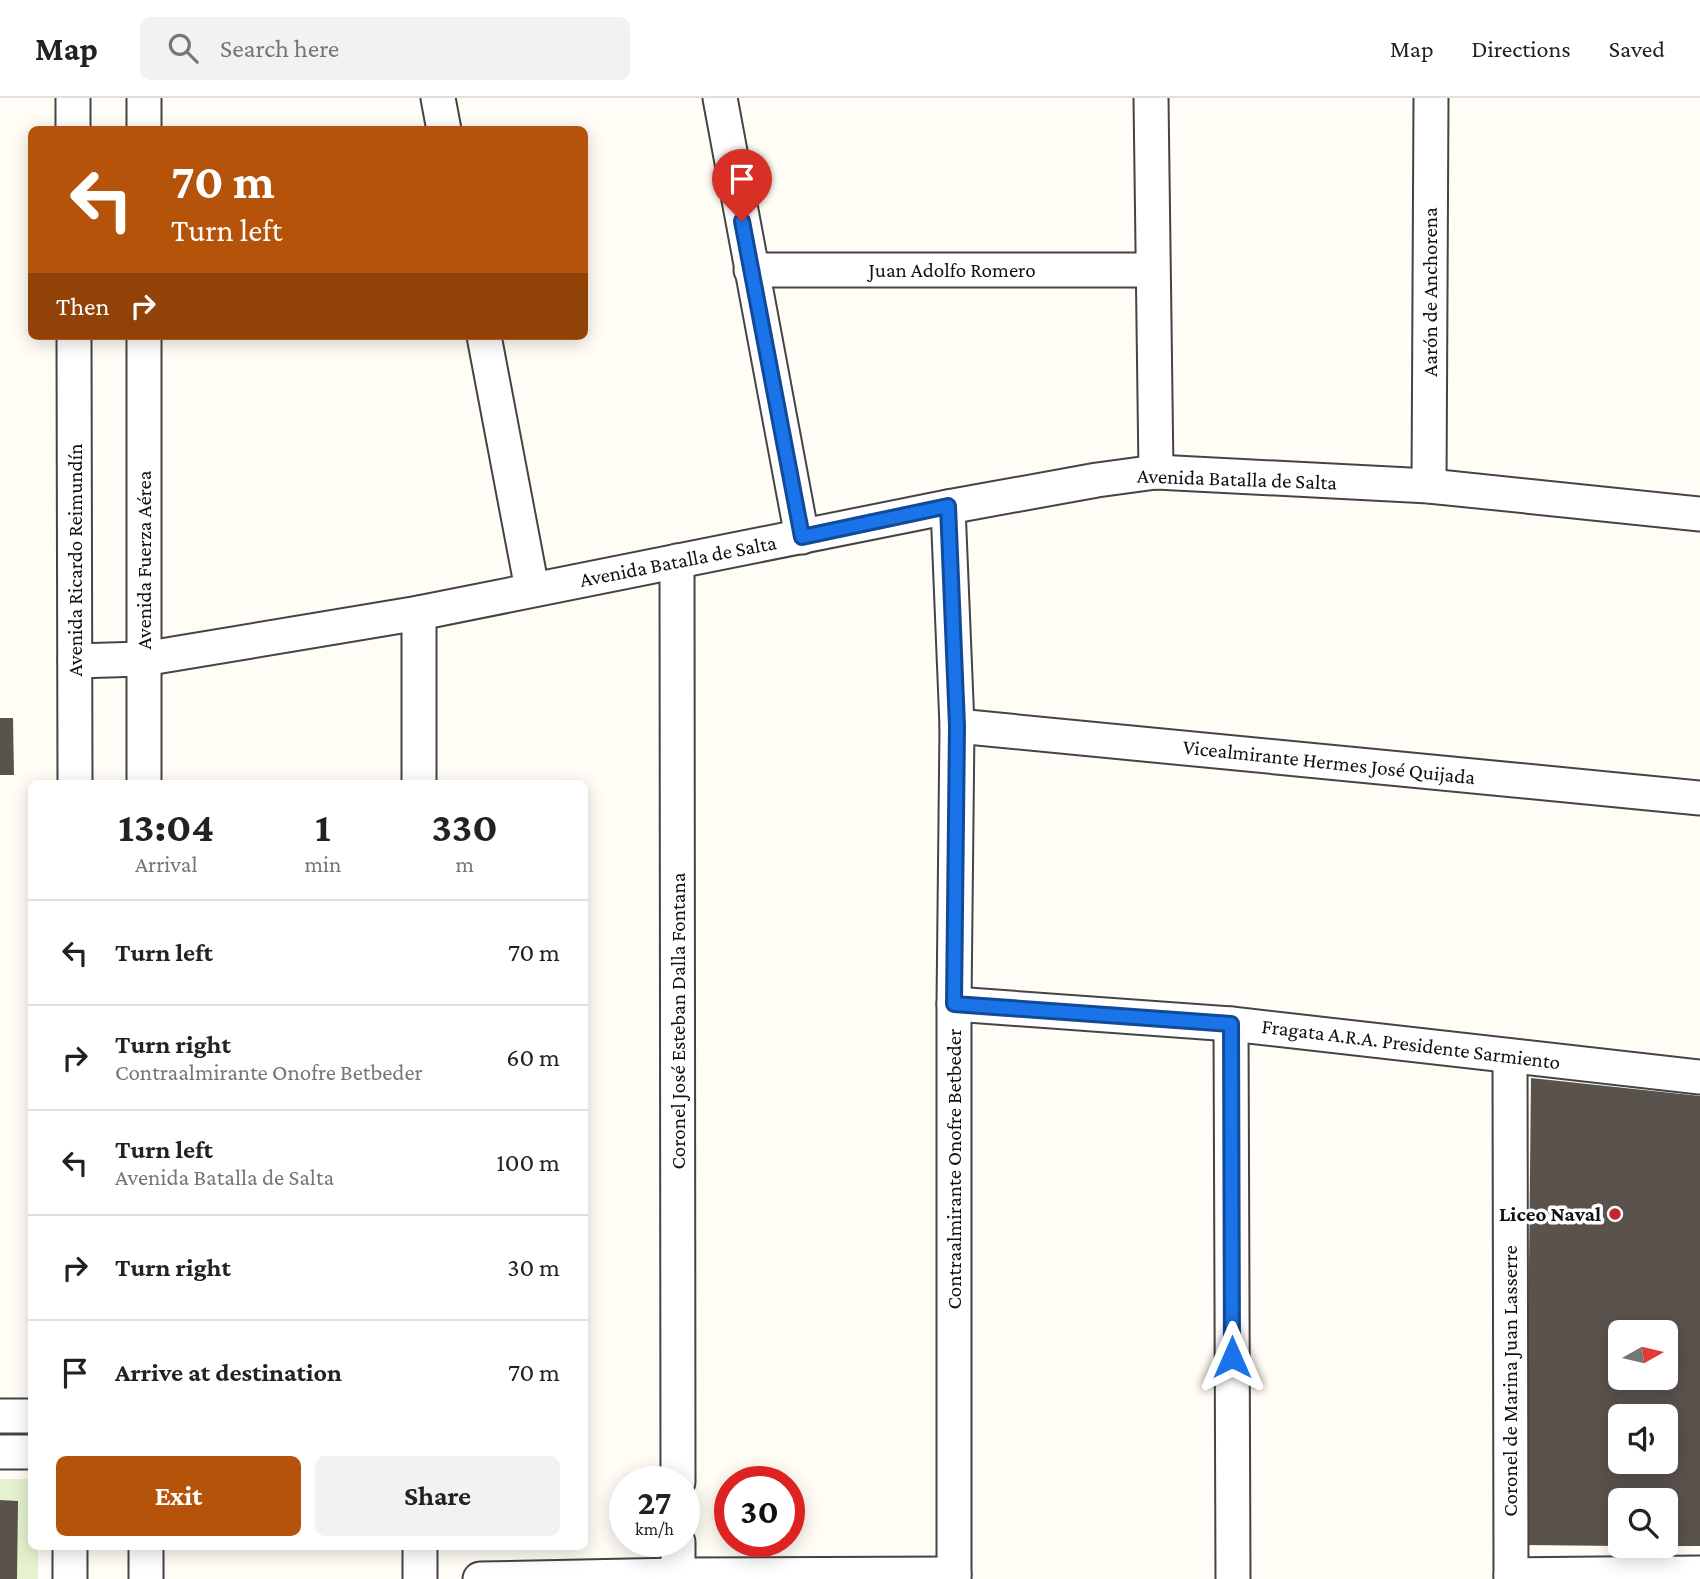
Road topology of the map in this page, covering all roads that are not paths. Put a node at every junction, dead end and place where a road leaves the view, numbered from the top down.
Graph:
1 (73, 98) edge
2 (144, 98) edge
3 (438, 98) edge
4 (720, 98) edge
5 (1151, 98) edge
6 (1432, 98) edge
7 (73, 126) edge
8 (144, 126) edge
9 (443, 126) edge
10 (751, 270) junction
11 (1152, 270) junction
12 (74, 340) edge
13 (144, 340) edge
14 (485, 340) edge
15 (1156, 472) junction
16 (1429, 486) junction
17 (948, 506) junction
18 (1700, 514) edge
19 (802, 537) junction
20 (677, 561) junction
21 (532, 589) junction
22 (419, 613) junction
23 (144, 659) junction
24 (75, 662) junction
25 (957, 726) junction
26 (75, 780) edge
27 (144, 780) edge
28 (419, 780) edge
29 (1700, 798) edge
30 (954, 1004) junction
31 (1231, 1024) junction
32 (1510, 1056) junction
33 (1700, 1077) edge
34 (0, 1416) edge
35 (28, 1416) edge
36 (0, 1452) edge
37 (28, 1452) edge
38 (678, 1466) edge
39 (70, 1550) edge
40 (146, 1550) edge
41 (419, 1550) edge
42 (678, 1557) edge
43 (1700, 1573) edge
44 (678, 1575) junction
45 (954, 1576) edge
46 (1511, 1577) edge
47 (70, 1579) edge
48 (146, 1579) edge
49 (419, 1579) edge
50 (480, 1579) edge
51 (1233, 1579) edge

1 - 7 street
2 - 8 street
3 - 9 street
4 - 10 street
5 - 11 street
6 - 16 street, Aarón de Anchorena
10 - 11 street, Juan Adolfo Romero
10 - 19 street
11 - 15 street
12 - 24 street, Avenida Ricardo Reimundín
13 - 23 street, Avenida Fuerza Aérea
14 - 21 street
15 - 16 street, Avenida Batalla de Salta
15 - 17 street, Avenida Batalla de Salta
16 - 18 street, Avenida Batalla de Salta
17 - 19 street, Avenida Batalla de Salta
17 - 25 street, Contraalmirante Onofre Betbeder
19 - 20 street, Avenida Batalla de Salta
20 - 21 street, Avenida Batalla de Salta
20 - 38 street, Coronel José Esteban Dalla Fontana
21 - 22 street, Avenida Batalla de Salta
22 - 23 street, Avenida Batalla de Salta
22 - 28 street
23 - 24 street, Avenida Batalla de Salta
23 - 27 street, Avenida Fuerza Aérea
24 - 26 street, Avenida Ricardo Reimundín
25 - 29 street, Vicealmirante Hermes José Quijada
25 - 30 street, Contraalmirante Onofre Betbeder
30 - 31 street, Fragata A.R.A. Presidente Sarmiento
30 - 45 street, Contraalmirante Onofre Betbeder
31 - 32 street, Fragata A.R.A. Presidente Sarmiento
31 - 51 street
32 - 33 street, Fragata A.R.A. Presidente Sarmiento
32 - 46 street, Coronel de Marina Juan Lasserre
34 - 35 street
36 - 37 street
39 - 47 street
40 - 48 street
41 - 49 street
42 - 44 street
43 - 46 street
44 - 45 street
44 - 50 street

